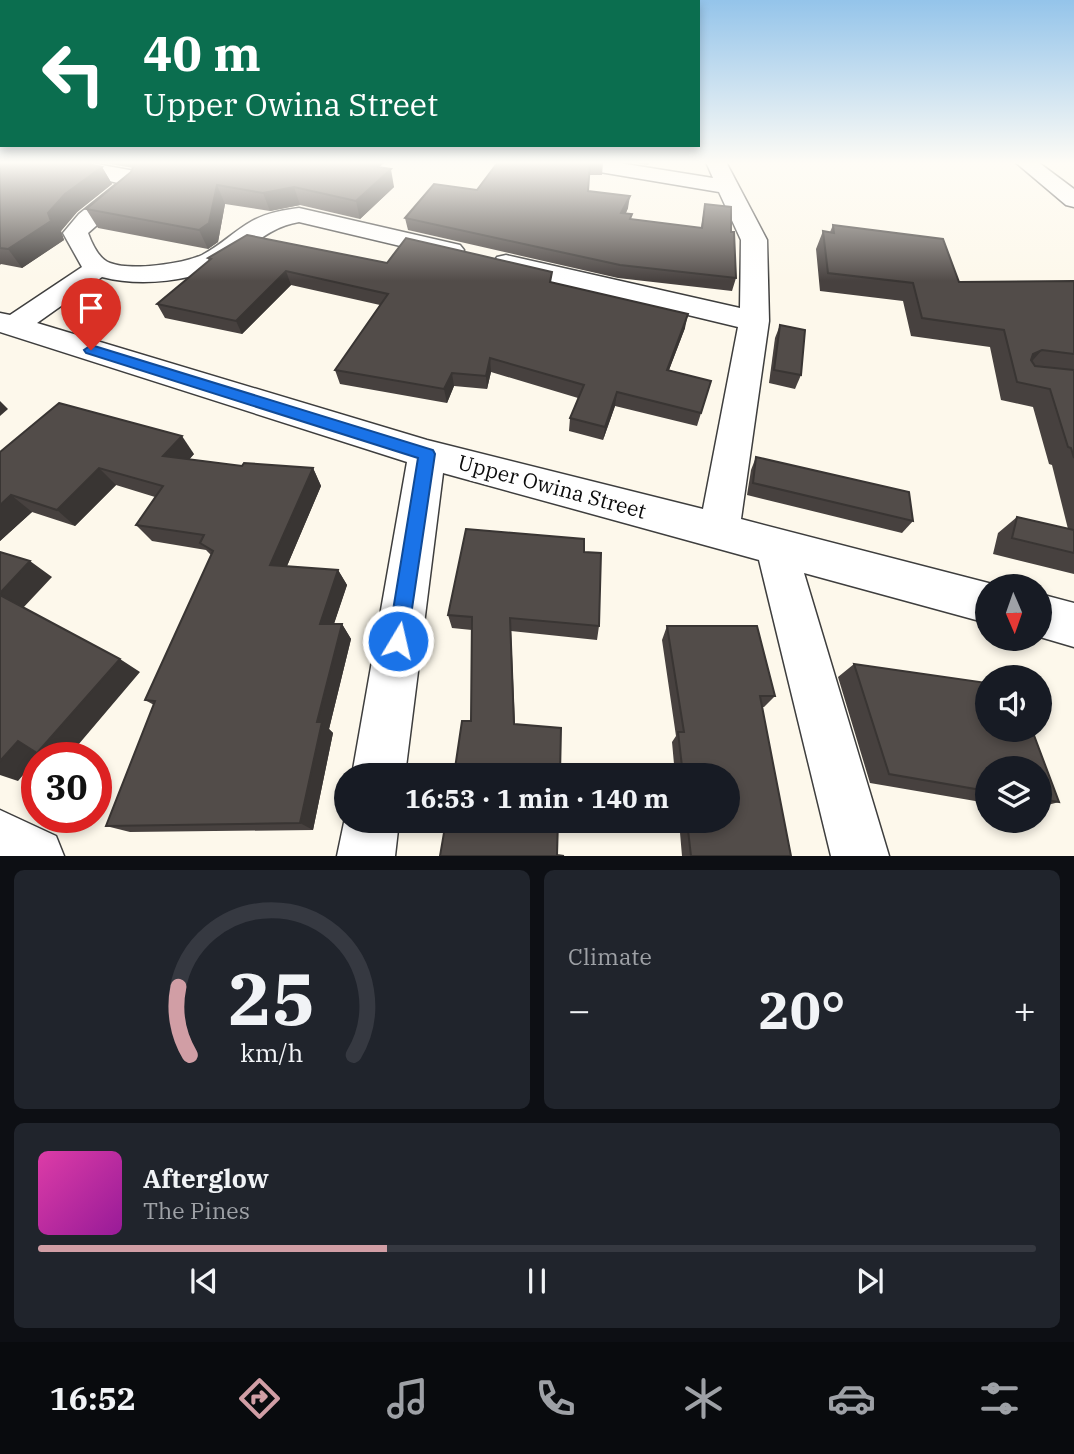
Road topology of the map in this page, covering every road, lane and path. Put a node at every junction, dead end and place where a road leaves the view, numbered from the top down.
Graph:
1 (110, 202) edge
2 (736, 202) edge
3 (99, 267) junction
4 (754, 321) junction
5 (7, 324) edge
6 (427, 454) junction
7 (719, 531) junction
8 (776, 546) junction
9 (975, 599) edge
10 (1052, 619) edge
11 (1074, 625) edge
12 (380, 763) edge
13 (369, 833) edge
14 (0, 838) edge
15 (37, 856) edge
16 (366, 856) edge
17 (860, 856) edge

1 - 3 street
2 - 4 street
3 - 4 street
3 - 5 street
4 - 7 street
5 - 6 street, Upper Owina Street
6 - 7 street, Upper Owina Street
6 - 12 street
7 - 8 street, Upper Owina Street
8 - 9 street, Upper Owina Street
8 - 17 street
10 - 11 street
13 - 16 street
14 - 15 street

